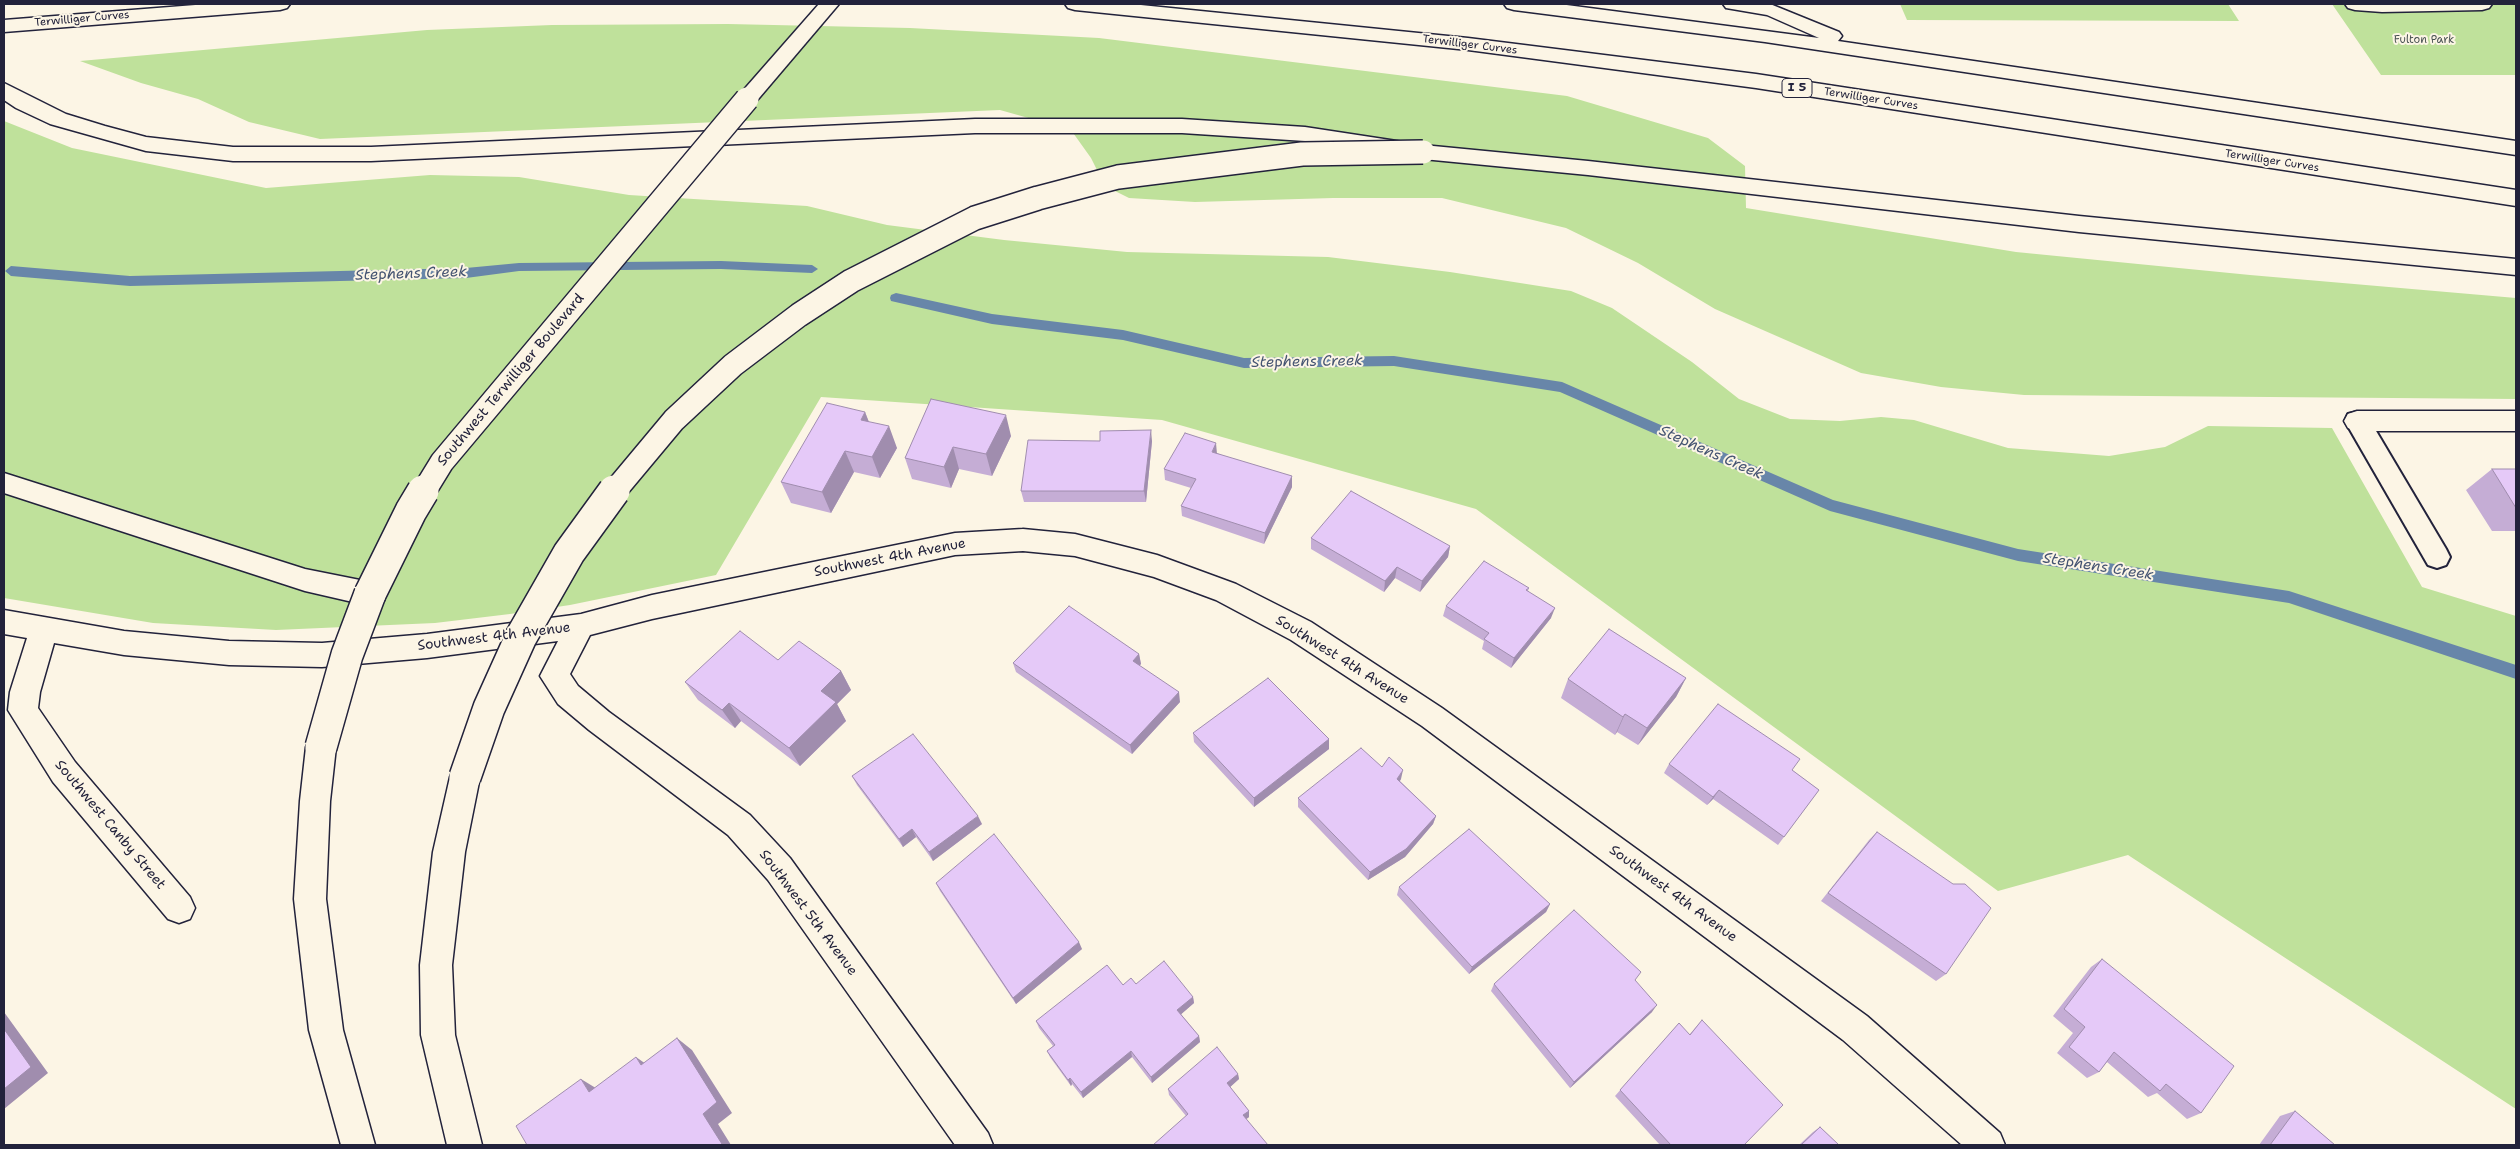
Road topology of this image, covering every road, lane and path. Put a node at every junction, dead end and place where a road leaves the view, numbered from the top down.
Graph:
1 (280, 4) edge
2 (829, 4) edge
3 (1075, 4) edge
4 (1514, 4) edge
5 (1733, 4) edge
6 (2355, 4) edge
7 (2482, 4) edge
8 (4, 26) edge
9 (1866, 51) junction
10 (4, 90) edge
11 (2516, 148) edge
12 (1423, 152) junction
13 (2516, 198) edge
14 (2516, 266) edge
15 (2357, 421) joint
16 (2516, 421) edge
17 (4, 483) edge
18 (2437, 557) dead end
19 (370, 594) junction
20 (4, 622) edge
21 (581, 626) junction
22 (44, 629) junction
23 (179, 908) dead end
24 (358, 1145) edge
25 (464, 1145) edge
26 (976, 1145) edge
27 (1988, 1145) edge

1 - 8 main road, Terwilliger Curves
2 - 19 main road, Southwest Terwilliger Boulevard, bridge
3 - 13 main road, Terwilliger Curves / I 5
4 - 9 main road
5 - 9 main road
6 - 7 main road
9 - 11 main road
10 - 12 main road, bridge
12 - 14 main road
12 - 25 main road, bridge
15 - 16 main road
15 - 18 lane
17 - 19 main road
19 - 24 main road, Southwest Terwilliger Boulevard, bridge
20 - 22 main road, Southwest 4th Avenue
21 - 22 main road, Southwest 4th Avenue
21 - 26 main road, Southwest 5th Avenue
21 - 27 main road, Southwest 4th Avenue
22 - 23 main road, Southwest Canby Street

